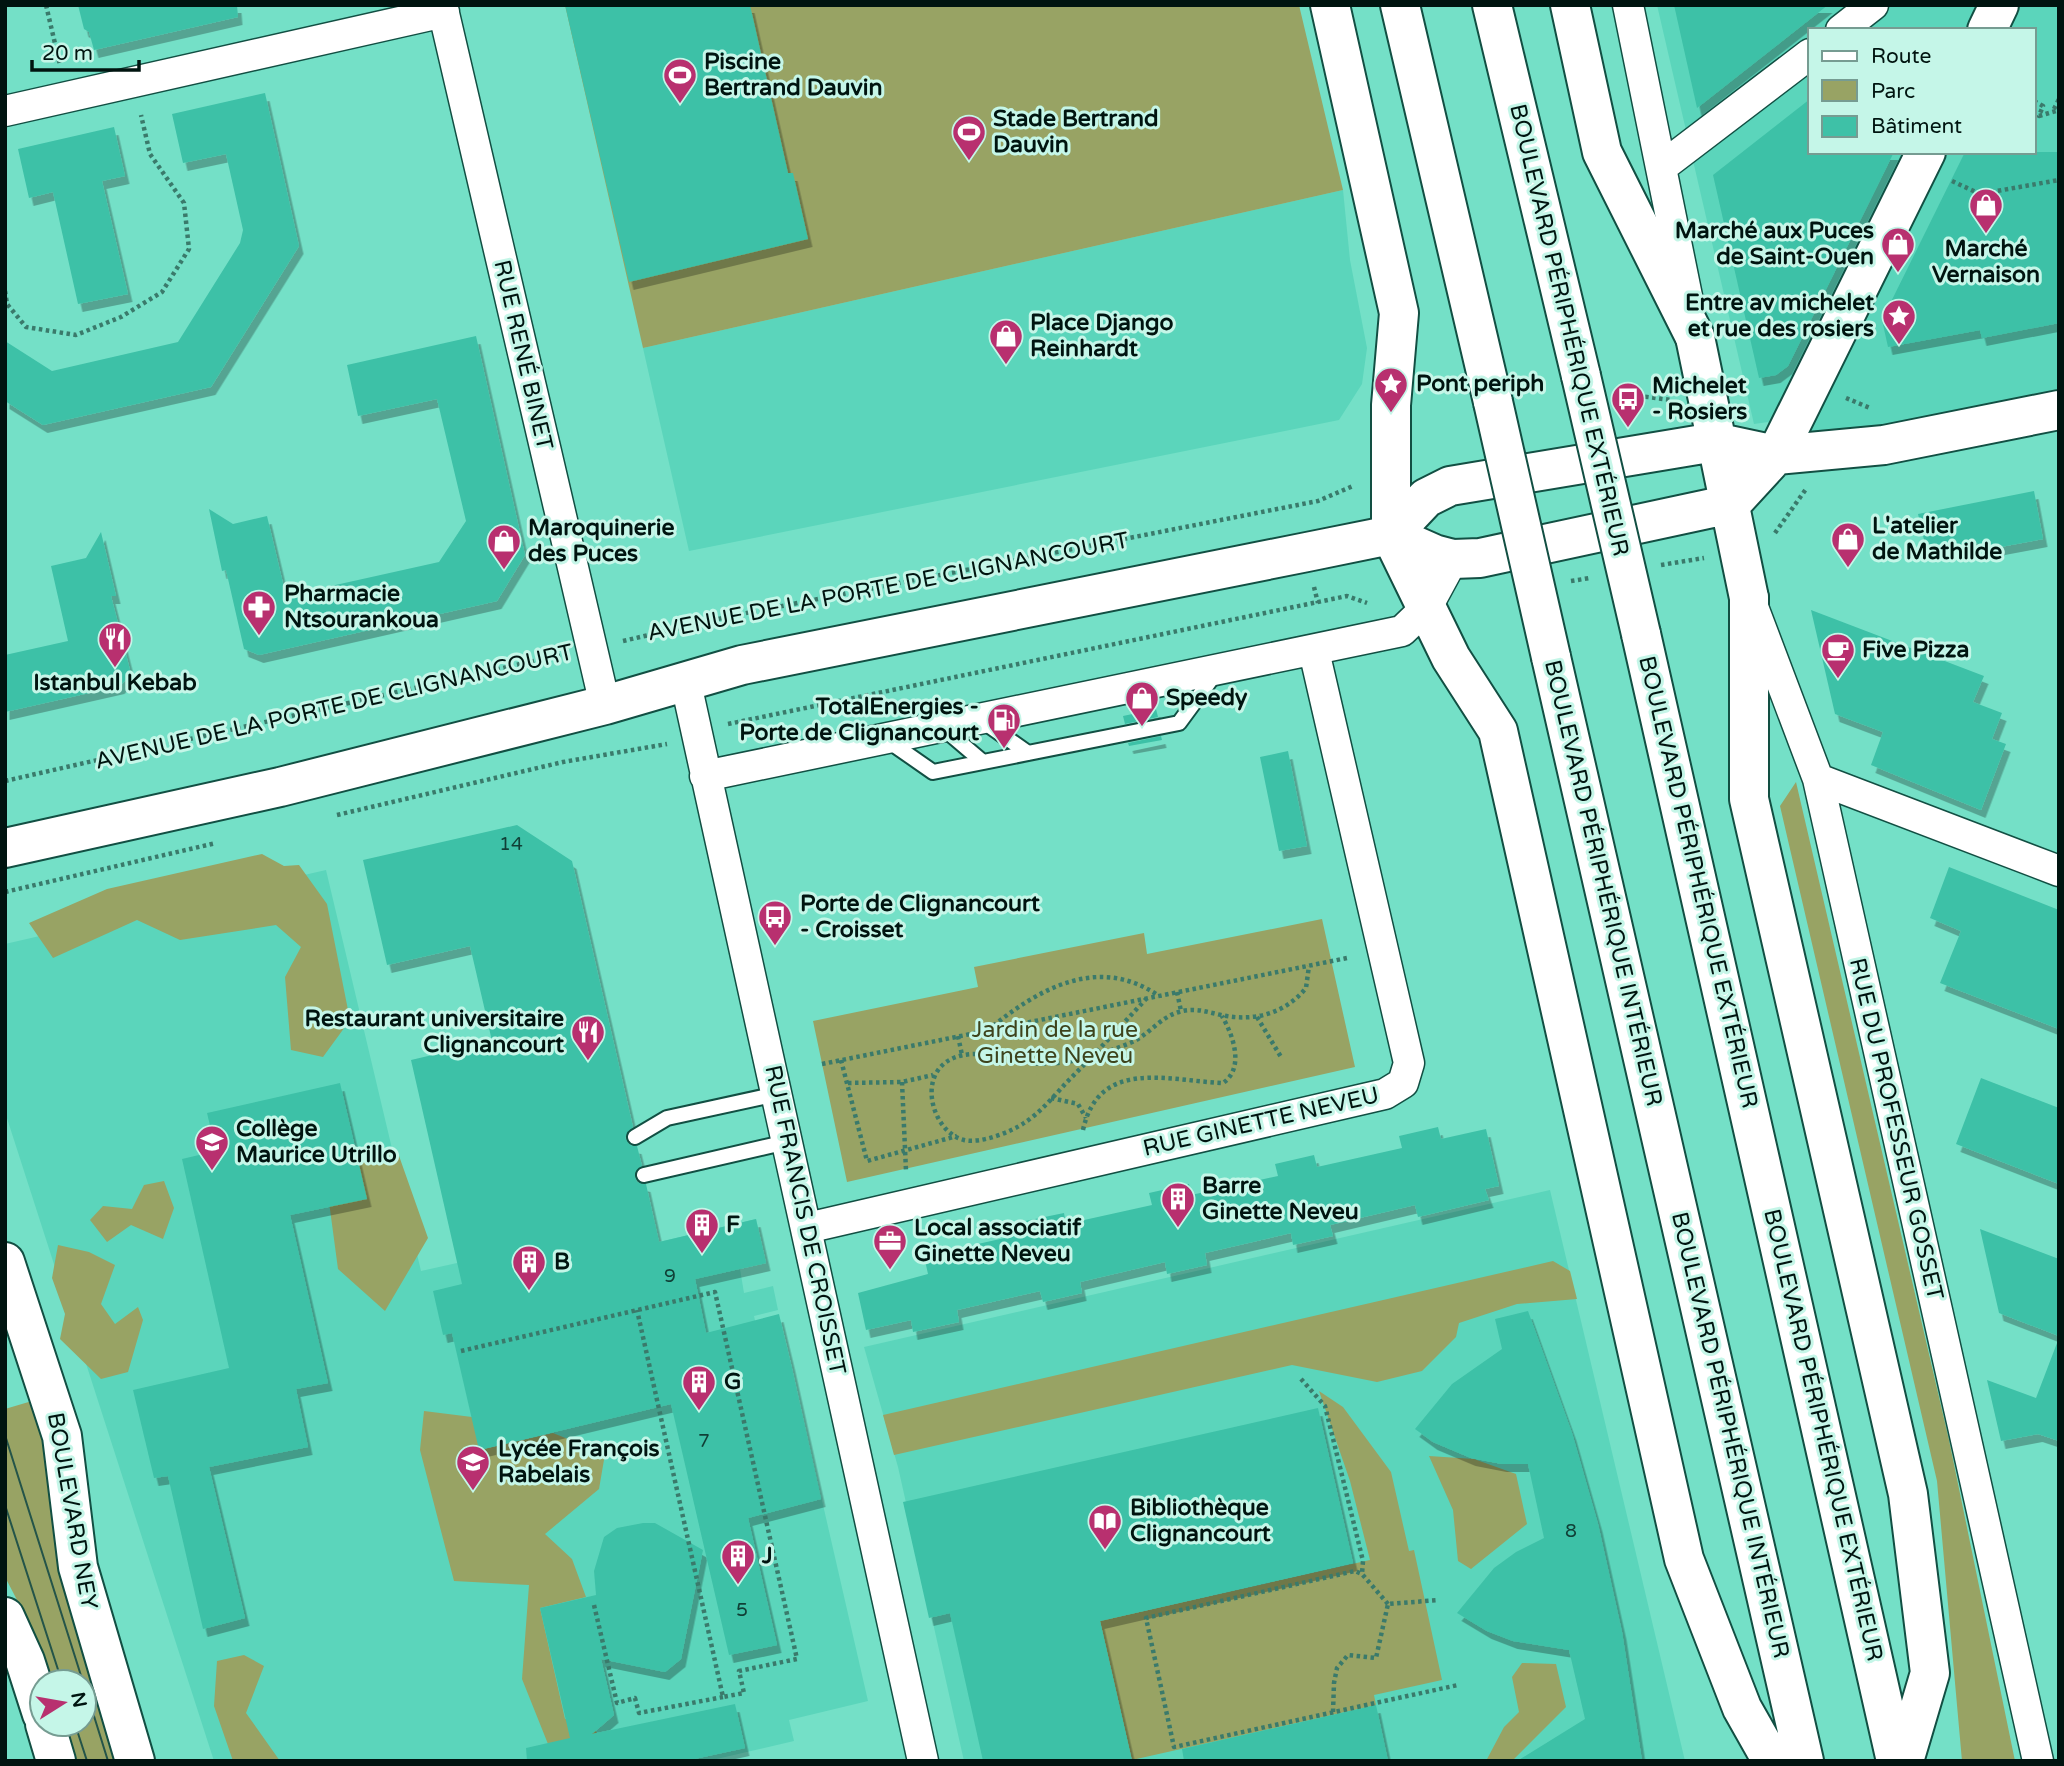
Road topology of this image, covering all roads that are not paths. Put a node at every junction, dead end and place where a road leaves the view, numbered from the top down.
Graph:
1 (1330, 5) edge
2 (1400, 5) edge
3 (1492, 5) edge
4 (1570, 5) edge
5 (1628, 5) edge
6 (1873, 5) edge
7 (1999, 5) edge
8 (443, 8) edge
9 (1844, 28) edge
10 (1988, 28) edge
11 (1808, 56) edge
12 (5, 111) edge
13 (1923, 159) edge
14 (1663, 166) junction
15 (1695, 337) junction
16 (2059, 410) edge
17 (1715, 442) junction
18 (1776, 455) junction
19 (1731, 504) junction
20 (1391, 535) junction
21 (1453, 559) junction
22 (1749, 598) junction
23 (1427, 607) junction
24 (1314, 650) junction
25 (1218, 670) junction
26 (685, 679) junction
27 (605, 705) junction
28 (980, 719) junction
29 (942, 727) junction
30 (886, 739) junction
31 (1028, 753) junction
32 (983, 762) junction
33 (705, 776) junction
34 (1818, 779) junction
35 (5, 848) edge
36 (2059, 871) edge
37 (777, 1094) junction
38 (635, 1137) dead end
39 (788, 1142) junction
40 (644, 1175) dead end
41 (807, 1228) junction
42 (5, 1262) edge
43 (5, 1617) edge
44 (28, 1673) edge
45 (49, 1738) edge
46 (56, 1761) edge
47 (135, 1761) edge
48 (923, 1761) edge
49 (1772, 1761) edge
50 (1804, 1761) edge
51 (1896, 1761) edge
52 (1904, 1761) edge
53 (2038, 1761) edge

1 - 20 main road
2 - 50 main road, BOULEVARD PÉRIPHÉRIQUE INTÉRIEUR, bridge
3 - 51 main road, BOULEVARD PÉRIPHÉRIQUE EXTÉRIEUR, bridge
4 - 15 main road, RUE DU PROFESSEUR GOSSET
5 - 14 street
6 - 9 street
7 - 10 main road
8 - 12 street
8 - 27 street, RUE RENÉ BINET
11 - 14 street
13 - 18 main road
14 - 15 street
15 - 17 main road, RUE DU PROFESSEUR GOSSET
16 - 18 main road
17 - 18 main road
17 - 19 main road, RUE DU PROFESSEUR GOSSET
17 - 20 main road
18 - 19 main road
19 - 21 main road
19 - 22 main road, RUE DU PROFESSEUR GOSSET
20 - 21 main road
20 - 23 main road
20 - 26 main road, AVENUE DE LA PORTE DE CLIGNANCOURT
21 - 23 street
22 - 34 street, RUE DU PROFESSEUR GOSSET
22 - 52 main road
23 - 24 street
23 - 49 main road
24 - 25 street
24 - 41 street, RUE GINETTE NEVEU
25 - 28 street
25 - 31 lane
26 - 27 main road, AVENUE DE LA PORTE DE CLIGNANCOURT
26 - 33 street, RUE FRANCIS DE CROISSET
27 - 35 main road, AVENUE DE LA PORTE DE CLIGNANCOURT
28 - 29 street
28 - 31 lane
29 - 30 street
29 - 32 lane
30 - 32 lane
30 - 33 street
31 - 32 lane
33 - 37 street, RUE FRANCIS DE CROISSET
34 - 36 street
34 - 53 street, RUE DU PROFESSEUR GOSSET
37 - 38 lane
37 - 39 street, RUE FRANCIS DE CROISSET
39 - 40 lane
39 - 41 street, RUE FRANCIS DE CROISSET
41 - 48 street, RUE FRANCIS DE CROISSET
42 - 47 main road, BOULEVARD NEY
43 - 44 main road
45 - 46 main road

